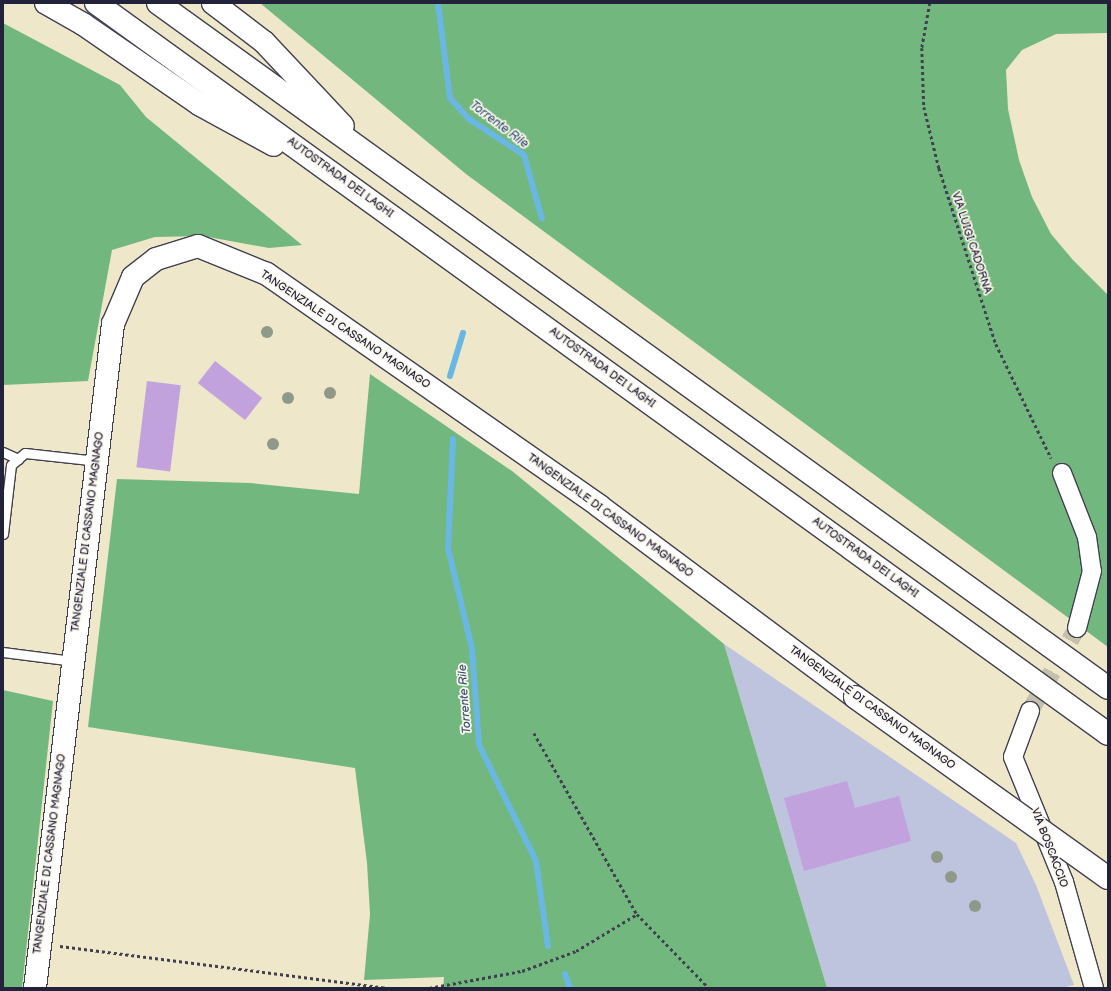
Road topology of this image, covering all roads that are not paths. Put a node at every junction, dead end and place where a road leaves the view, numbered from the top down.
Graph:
1 (46, 3) edge
2 (96, 3) edge
3 (158, 3) edge
4 (213, 3) edge
5 (378, 163) junction
6 (357, 190) junction
7 (3, 452) edge
8 (18, 459) junction
9 (96, 461) junction
10 (1062, 473) road end
11 (3, 534) edge
12 (1077, 628) tunnel mouth
13 (3, 652) edge
14 (73, 661) junction
15 (1108, 688) edge
16 (1030, 711) tunnel mouth
17 (1108, 734) edge
18 (1108, 878) edge
19 (35, 988) edge
20 (1094, 988) edge

1 - 6 main road
2 - 6 main road, AUTOSTRADA DEI LAGHI
3 - 5 main road
4 - 5 main road
5 - 15 main road
6 - 17 main road, AUTOSTRADA DEI LAGHI
7 - 8 lane
8 - 9 lane
8 - 11 lane
9 - 14 main road, TANGENZIALE DI CASSANO MAGNAGO
9 - 18 main road, TANGENZIALE DI CASSANO MAGNAGO, bridge
10 - 12 street
13 - 14 lane
14 - 19 main road, TANGENZIALE DI CASSANO MAGNAGO
16 - 20 street, VIA BOSCACCIO

